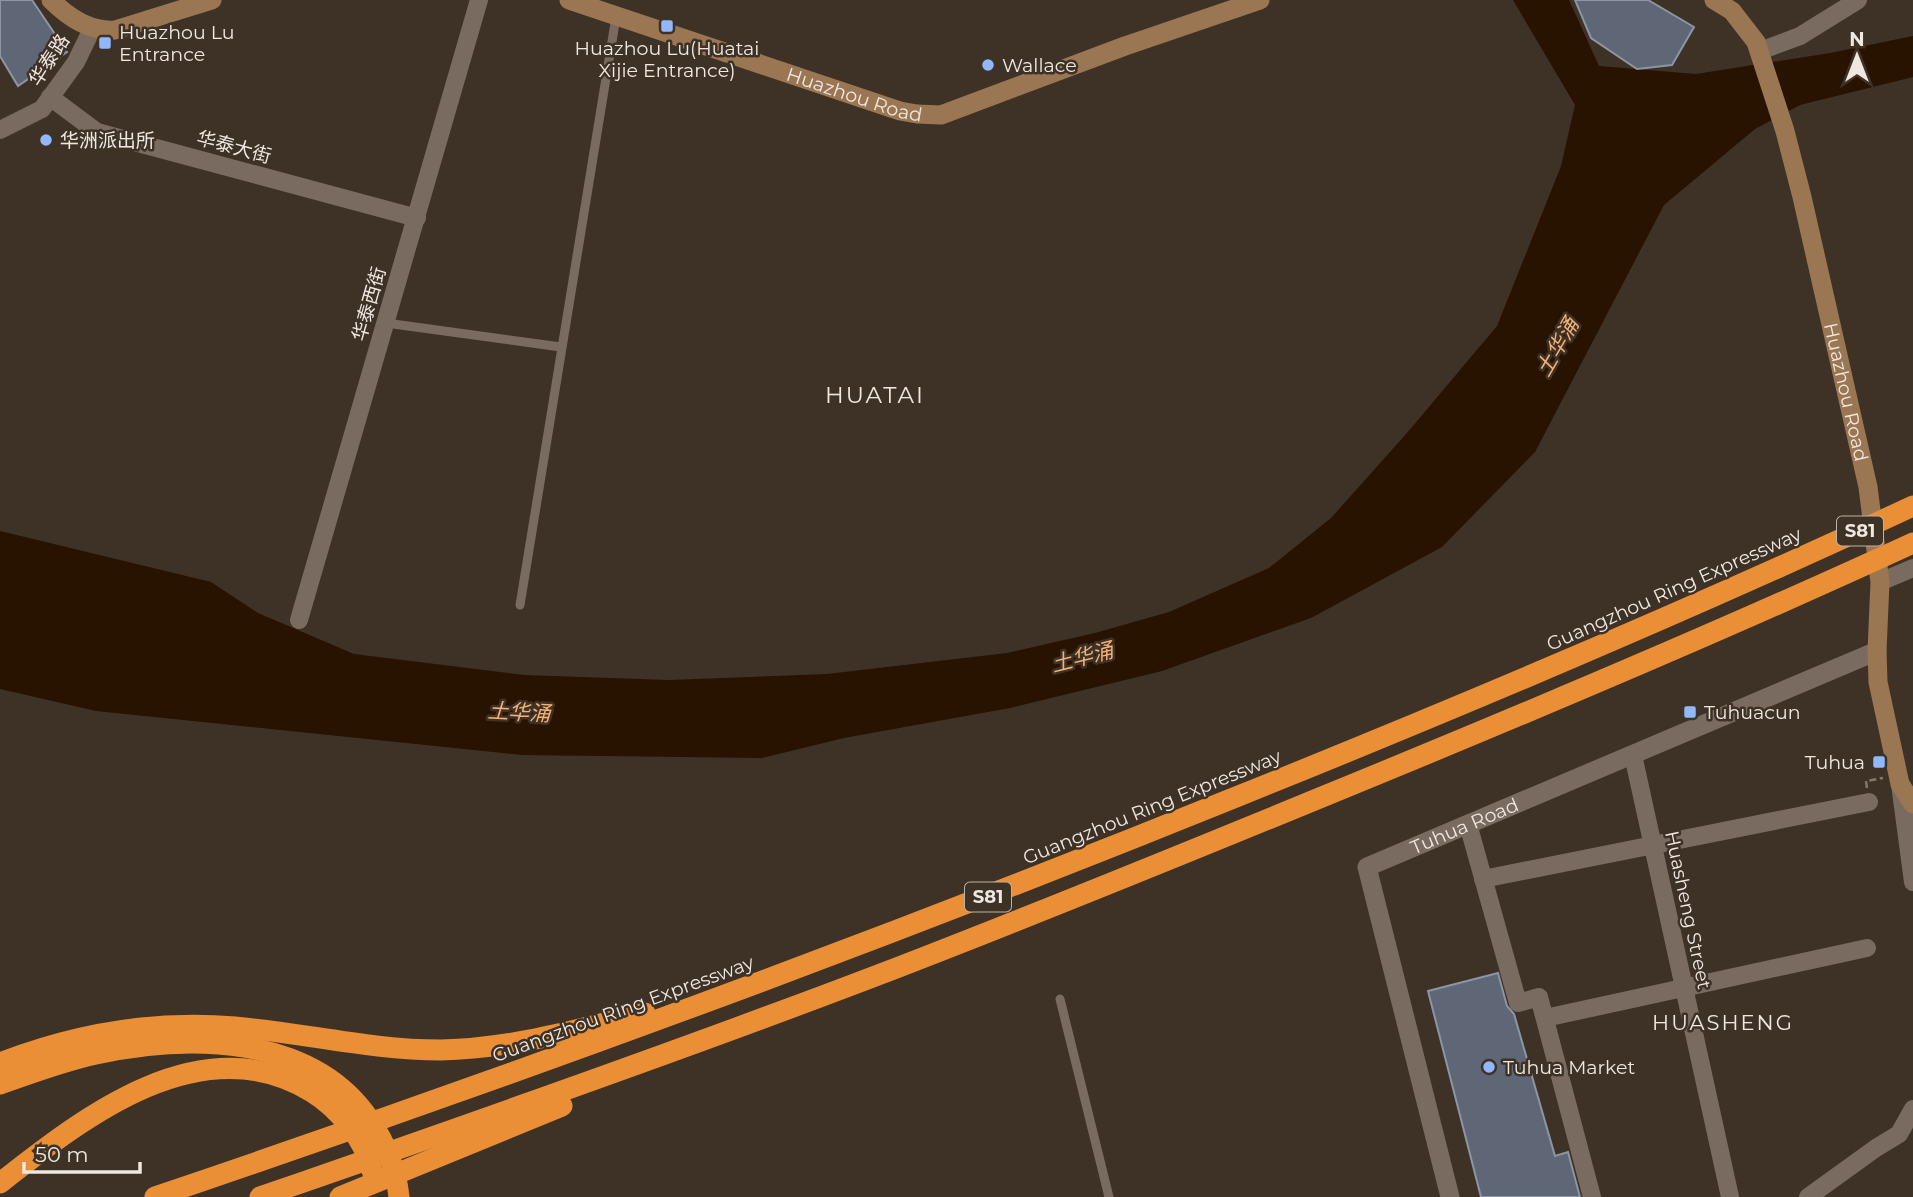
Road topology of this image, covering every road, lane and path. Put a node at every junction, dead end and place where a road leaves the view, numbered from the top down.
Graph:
1 (51, 0) edge
2 (212, 0) edge
3 (480, 0) edge
4 (569, 0) edge
5 (1260, 0) edge
6 (1714, 0) edge
7 (1858, 0) edge
8 (616, 17) junction
9 (92, 29) junction
10 (1762, 56) junction
11 (50, 97) junction
12 (0, 130) edge
13 (416, 218) junction
14 (386, 323) junction
15 (561, 347) junction
16 (1913, 506) edge
17 (1913, 543) edge
18 (1913, 568) edge
19 (1880, 582) junction
20 (520, 605) dead end
21 (299, 620) dead end
22 (1877, 651) junction
23 (1633, 755) junction
24 (1898, 780) junction
25 (1869, 802) joint
26 (1913, 804) edge
27 (1468, 824) junction
28 (1653, 845) junction
29 (1483, 879) junction
30 (1913, 882) edge
31 (871, 942) junction
32 (1867, 948) dead end
33 (895, 968) junction
34 (1684, 987) junction
35 (1059, 999) dead end
36 (1545, 1018) junction
37 (0, 1063) edge
38 (0, 1084) edge
39 (1913, 1109) edge
40 (0, 1183) edge
41 (155, 1197) edge
42 (260, 1197) edge
43 (340, 1197) edge
44 (377, 1197) edge
45 (399, 1197) edge
46 (1109, 1197) edge
47 (1450, 1197) edge
48 (1592, 1197) edge
49 (1730, 1197) edge
50 (1808, 1197) edge

1 - 9 main road
2 - 9 main road
3 - 13 street, 华泰西街
4 - 8 main road, Huazhou Road
5 - 8 main road, Huazhou Road
6 - 10 main road, Huazhou Road
7 - 10 street
8 - 15 lane
9 - 11 street, 华泰路
10 - 19 main road, Huazhou Road
11 - 12 street, 华泰路
11 - 13 street, 华泰大街
13 - 14 street, 华泰西街
14 - 15 lane
14 - 21 street, 华泰西街
15 - 20 lane
16 - 31 highway, Guangzhou Ring Expressway / S81
17 - 33 highway, S81
18 - 19 street
19 - 22 main road, Huazhou Road
22 - 23 street, Tuhua Road
22 - 24 main road, Huazhou Road
23 - 27 street, Tuhua Road
23 - 28 street, Huasheng Street
24 - 25 path
24 - 26 main road, Huazhou Road
24 - 30 street
25 - 28 street
27 - 29 street
27 - 47 street, Tuhua Road
28 - 29 street
28 - 34 street, Huasheng Street
29 - 36 street
31 - 37 highway
31 - 41 highway, Guangzhou Ring Expressway / S81
32 - 34 street
33 - 42 highway, S81
33 - 43 highway
34 - 36 street
34 - 49 street, Huasheng Street
35 - 46 lane
36 - 48 street
38 - 45 highway
39 - 50 street
40 - 44 highway

